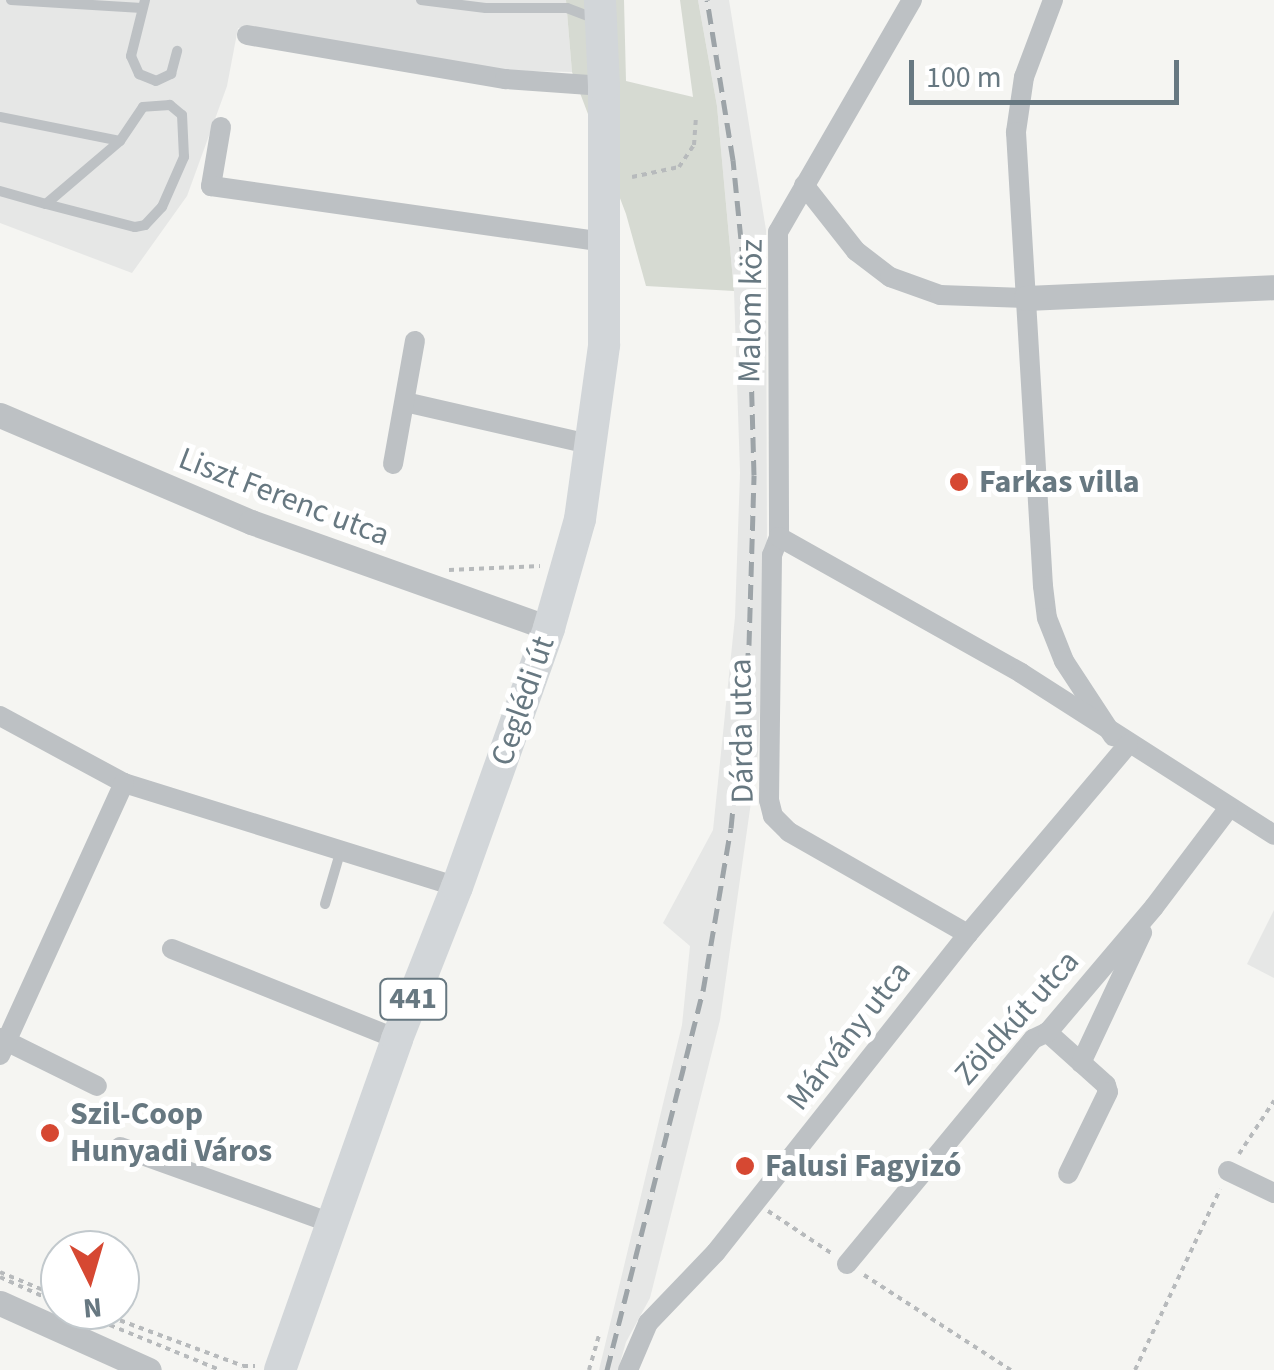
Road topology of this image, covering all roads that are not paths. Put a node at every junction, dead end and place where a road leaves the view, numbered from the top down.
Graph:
1 (11, 0) edge
2 (422, 0) edge
3 (912, 0) edge
4 (1053, 0) edge
5 (143, 4) edge
6 (487, 4) edge
7 (600, 10) edge
8 (246, 35) dead end
9 (176, 51) dead end
10 (604, 86) junction
11 (0, 117) edge
12 (221, 126) dead end
13 (120, 140) junction
14 (804, 185) junction
15 (0, 191) edge
16 (46, 204) junction
17 (605, 242) junction
18 (1274, 287) edge
19 (1026, 298) junction
20 (415, 342) dead end
21 (405, 402) junction
22 (0, 415) edge
23 (593, 445) junction
24 (394, 464) dead end
25 (779, 537) junction
26 (549, 628) junction
27 (0, 716) edge
28 (1121, 741) junction
29 (124, 784) junction
30 (1228, 809) junction
31 (1274, 835) edge
32 (340, 853) junction
33 (458, 887) junction
34 (325, 904) dead end
35 (1154, 908) junction
36 (968, 934) junction
37 (172, 950) dead end
38 (1047, 1032) junction
39 (397, 1039) junction
40 (2, 1045) edge
41 (1081, 1063) junction
42 (97, 1086) dead end
43 (120, 1147) dead end
44 (1228, 1171) road end
45 (1068, 1174) dead end
46 (1274, 1192) edge
47 (331, 1223) junction
48 (847, 1264) road end
49 (0, 1303) edge
50 (270, 1368) edge
51 (148, 1370) edge
52 (628, 1370) edge

1 - 5 lane
2 - 6 lane
3 - 14 street, Malom köz
4 - 19 street
5 - 9 lane
6 - 7 lane
7 - 10 main road, Ceglédi út / 441
8 - 10 street
10 - 17 main road, Ceglédi út / 441
11 - 13 lane
12 - 17 street
13 - 16 lane
13 - 16 lane
14 - 19 street
14 - 25 street, Malom köz
15 - 16 lane
17 - 23 main road, Ceglédi út / 441
18 - 19 street
19 - 28 street
20 - 21 street
21 - 23 street
21 - 24 street
22 - 26 street, Liszt Ferenc utca
23 - 26 main road, Ceglédi út / 441
25 - 28 street
25 - 36 street, Dárda utca
26 - 33 main road, Ceglédi út / 441
27 - 29 street
28 - 30 street
28 - 36 street, Márvány utca
29 - 32 street
29 - 40 street
30 - 31 street
30 - 35 street, Zöldkút utca
32 - 33 street
32 - 34 lane
33 - 39 main road, Ceglédi út / 441
35 - 38 street, Zöldkút utca
35 - 41 street
36 - 52 street, Márvány utca
37 - 39 street
38 - 41 street
38 - 48 street, Zöldkút utca
39 - 47 main road, Ceglédi út / 441
40 - 42 street
41 - 45 street
43 - 47 street
44 - 46 street
47 - 50 main road, Ceglédi út / 441
49 - 51 street

